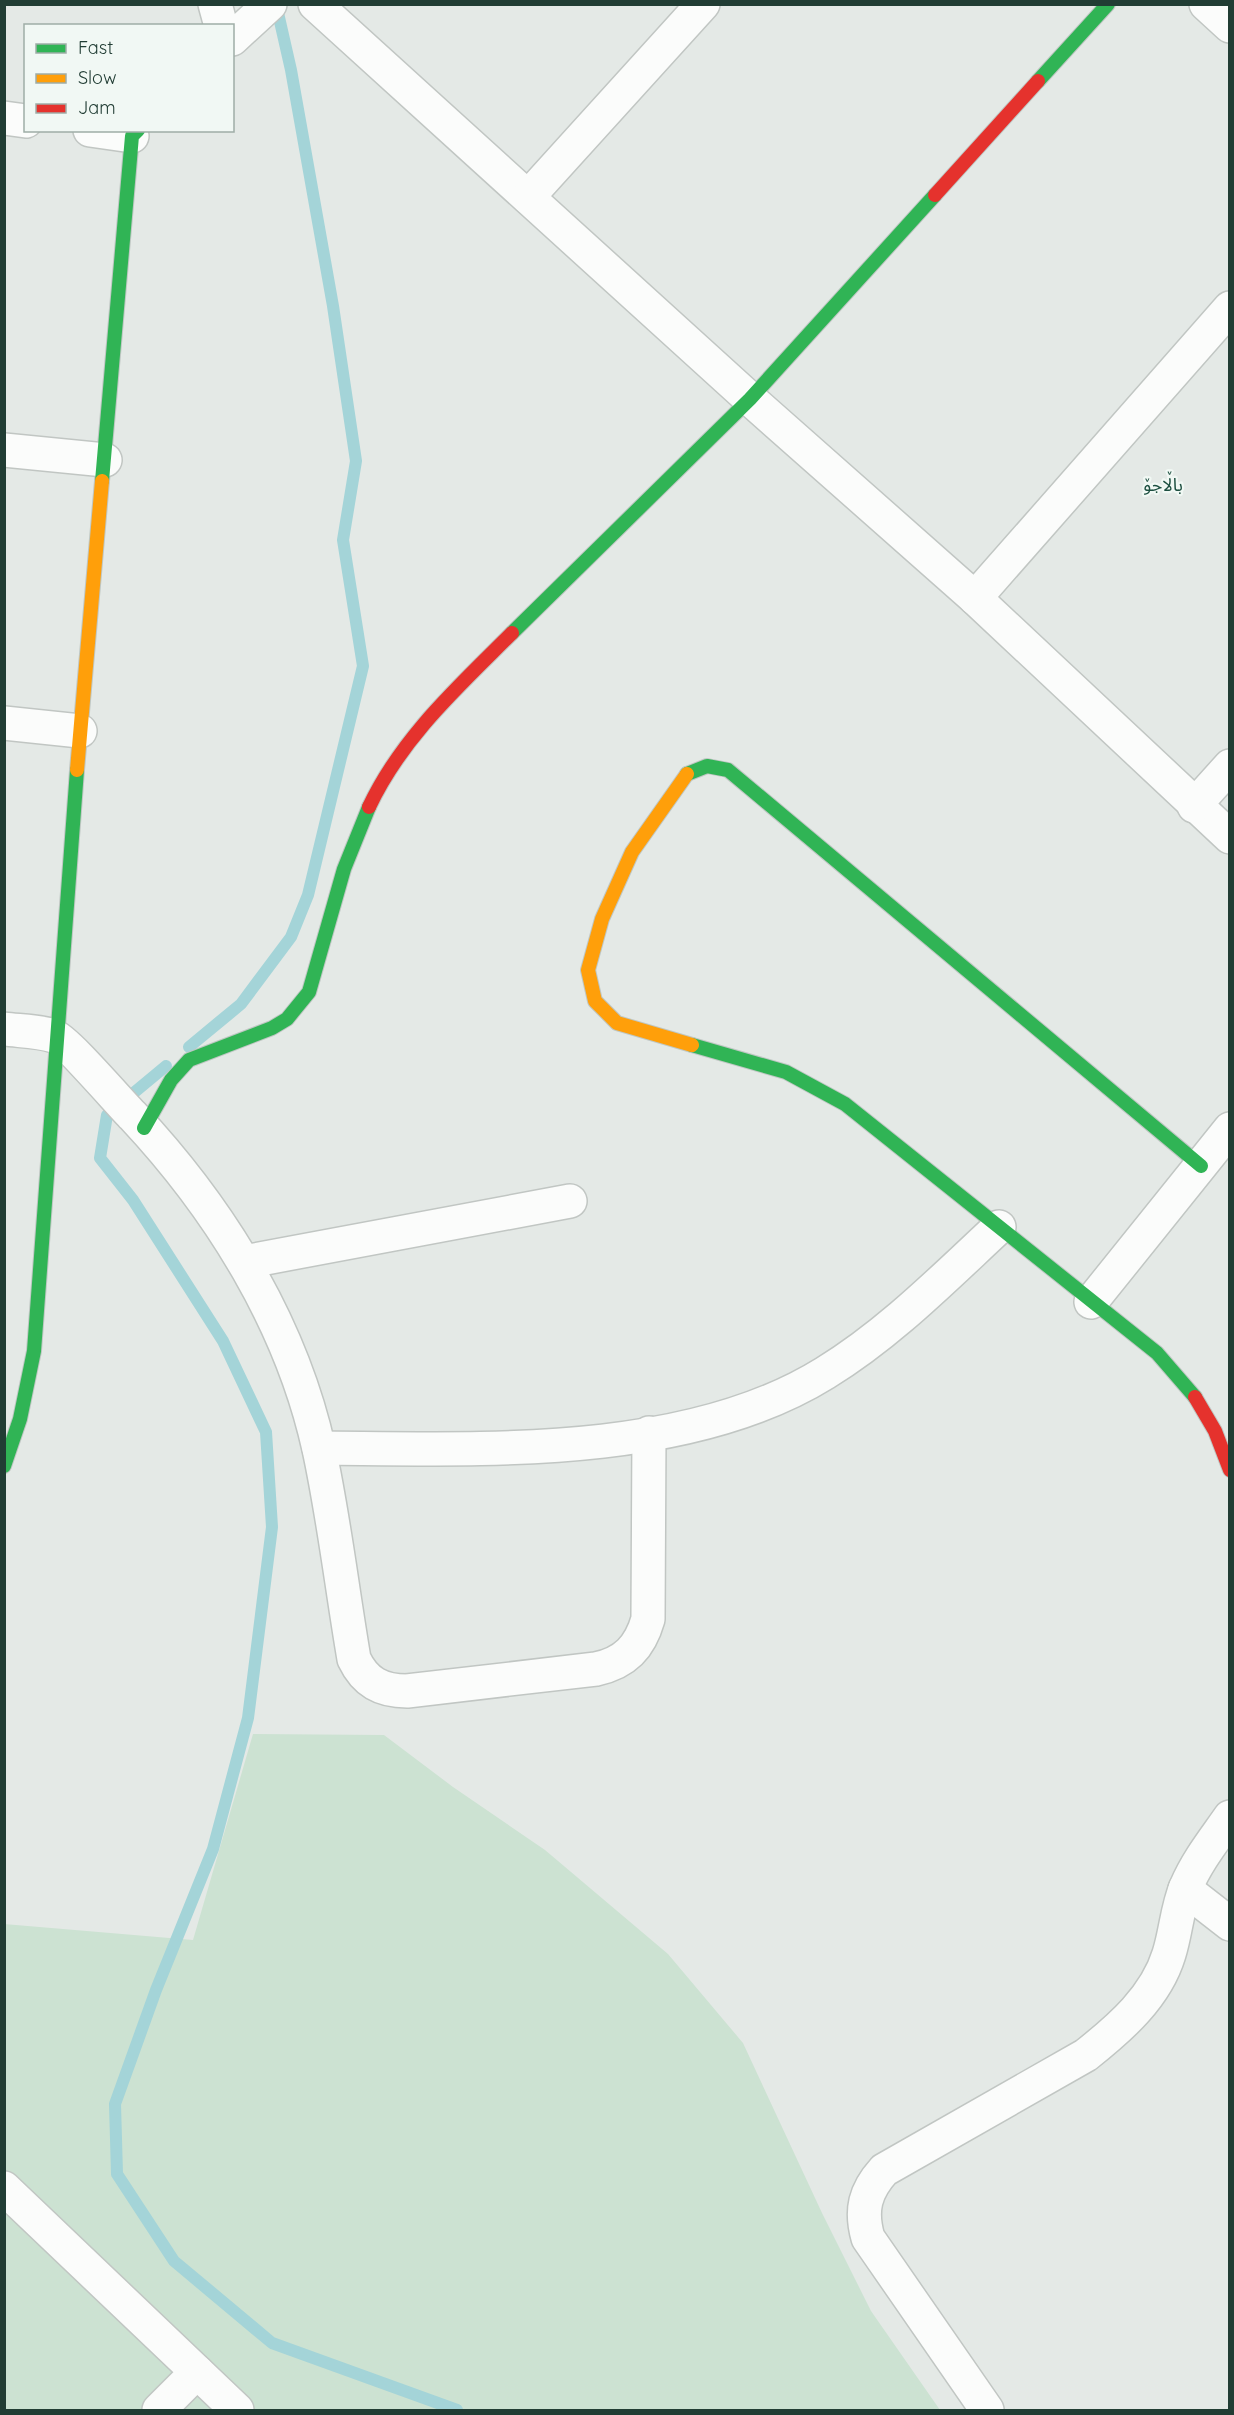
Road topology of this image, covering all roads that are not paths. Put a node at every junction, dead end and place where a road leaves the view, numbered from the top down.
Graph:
1 (215, 4) edge
2 (270, 4) edge
3 (315, 4) edge
4 (703, 4) edge
5 (1108, 4) edge
6 (1206, 4) edge
7 (220, 24) edge
8 (1230, 26) edge
9 (234, 37) edge
10 (4, 118) edge
11 (24, 121) edge
12 (112, 132) edge
13 (135, 134) edge
14 (528, 197) junction
15 (1230, 308) edge
16 (750, 399) junction
17 (4, 450) edge
18 (105, 460) junction
19 (975, 598) junction
20 (4, 723) edge
21 (80, 731) junction
22 (1230, 766) edge
23 (1194, 806) junction
24 (1230, 837) edge
25 (4, 1029) edge
26 (56, 1036) junction
27 (144, 1128) junction
28 (1230, 1129) edge
29 (1201, 1166) junction
30 (570, 1201) dead end
31 (999, 1227) junction
32 (244, 1262) junction
33 (1091, 1302) junction
34 (649, 1433) junction
35 (319, 1448) junction
36 (4, 1466) edge
37 (1230, 1470) edge
38 (1230, 1817) edge
39 (1185, 1889) junction
40 (1230, 1924) edge
41 (4, 2188) edge
42 (197, 2372) junction
43 (159, 2410) edge
44 (237, 2410) edge
45 (987, 2410) edge

1 - 7 street
2 - 9 street
3 - 14 street
4 - 14 street
5 - 16 street
6 - 8 street
10 - 11 street
12 - 13 street
13 - 18 street
14 - 16 street
15 - 19 street
16 - 19 street
16 - 27 street
17 - 18 street
18 - 21 street
19 - 23 street
20 - 21 street
21 - 26 street
22 - 23 street
23 - 24 street
25 - 26 street
26 - 27 street
26 - 36 street
27 - 32 street
28 - 29 street
29 - 31 street
29 - 33 street
30 - 32 street
31 - 33 street
31 - 34 street
32 - 35 street
33 - 37 street
34 - 35 street
34 - 35 street
38 - 39 street
39 - 40 street
39 - 45 street
41 - 42 street
42 - 43 street
42 - 44 street

